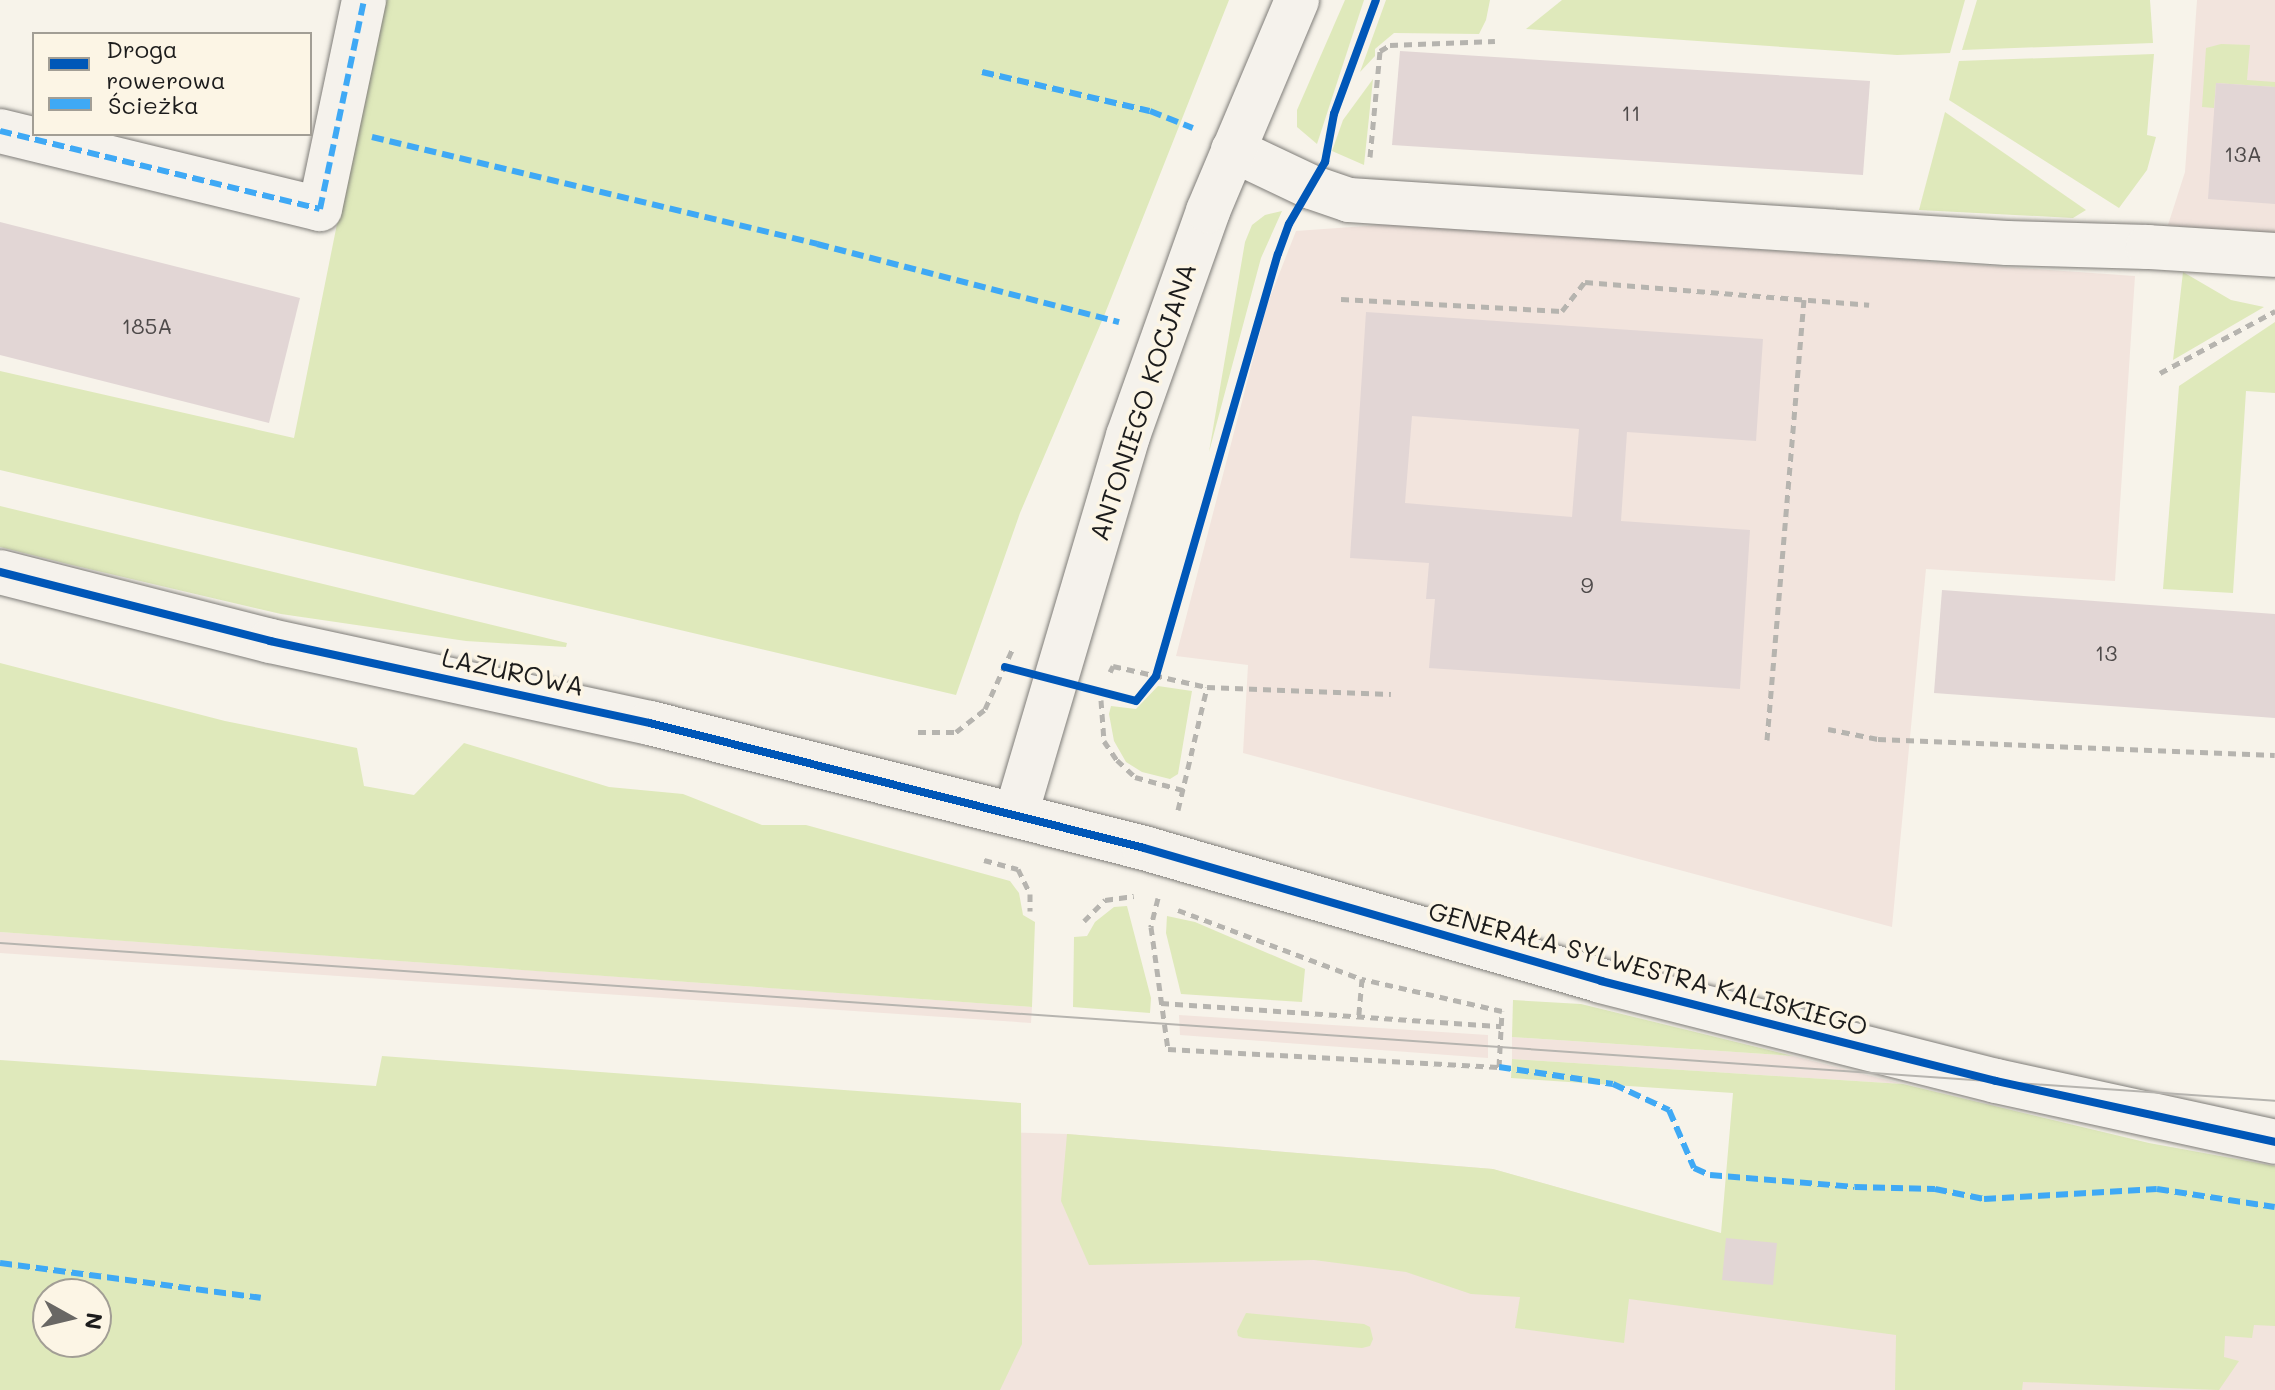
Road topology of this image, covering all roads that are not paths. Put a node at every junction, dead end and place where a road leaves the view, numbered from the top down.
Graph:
1 (364, 0) edge
2 (1297, 0) edge
3 (0, 131) edge
4 (1233, 150) junction
5 (2275, 255) edge
6 (0, 572) edge
7 (1016, 814) junction
8 (2275, 1142) edge

1 - 3 street
2 - 4 street, ANTONIEGO KOCJANA
4 - 5 street
4 - 7 street, ANTONIEGO KOCJANA
6 - 7 street, LAZUROWA
7 - 8 street, GENERAŁA SYLWESTRA KALISKIEGO

